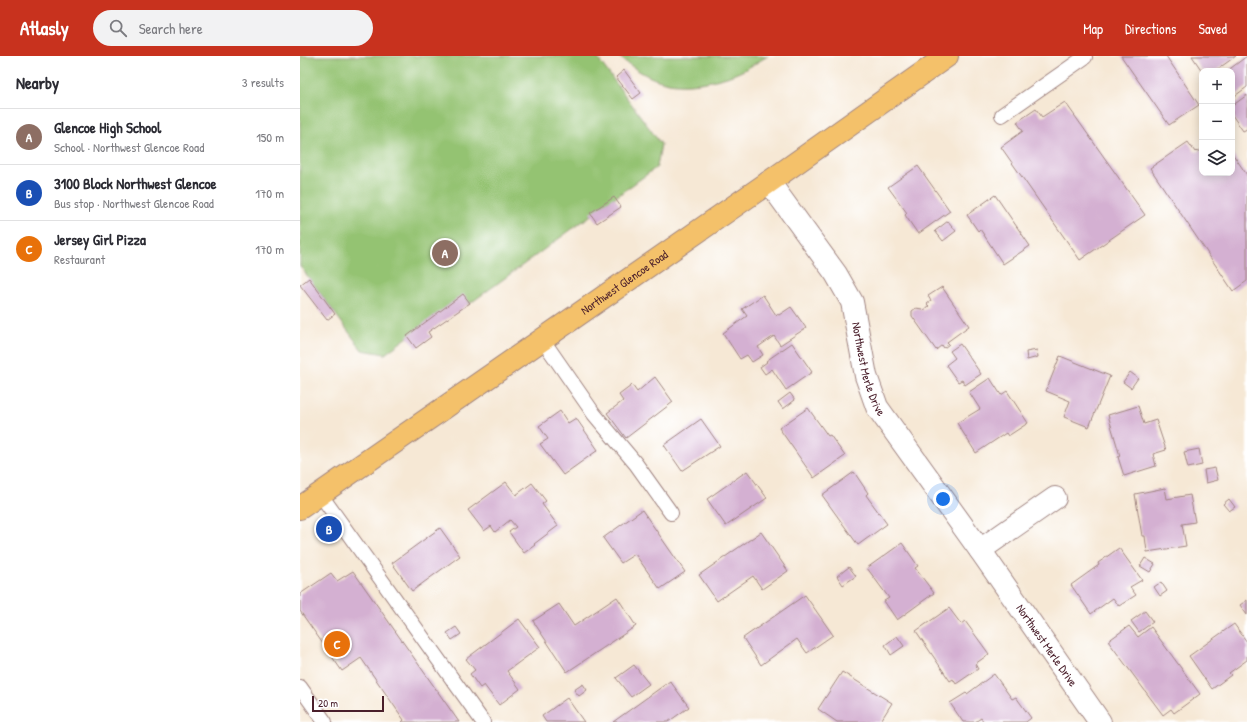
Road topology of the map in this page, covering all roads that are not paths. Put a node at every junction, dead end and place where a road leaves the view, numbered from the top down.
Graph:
1 (947, 56) edge
2 (1084, 56) edge
3 (1002, 115) dead end
4 (769, 182) junction
5 (542, 339) junction
6 (320, 494) junction
7 (1055, 498) dead end
8 (300, 508) edge
9 (671, 513) dead end
10 (980, 550) junction
11 (300, 687) edge
12 (325, 722) edge
13 (483, 722) edge
14 (1100, 722) edge

1 - 4 main road, Northwest Glencoe Road
2 - 3 lane
4 - 5 main road, Northwest Glencoe Road
4 - 10 street, Northwest Merle Drive
5 - 6 main road, Northwest Glencoe Road
5 - 9 lane
6 - 8 main road, Northwest Glencoe Road
6 - 13 lane
7 - 10 street
10 - 14 street, Northwest Merle Drive
11 - 12 lane

